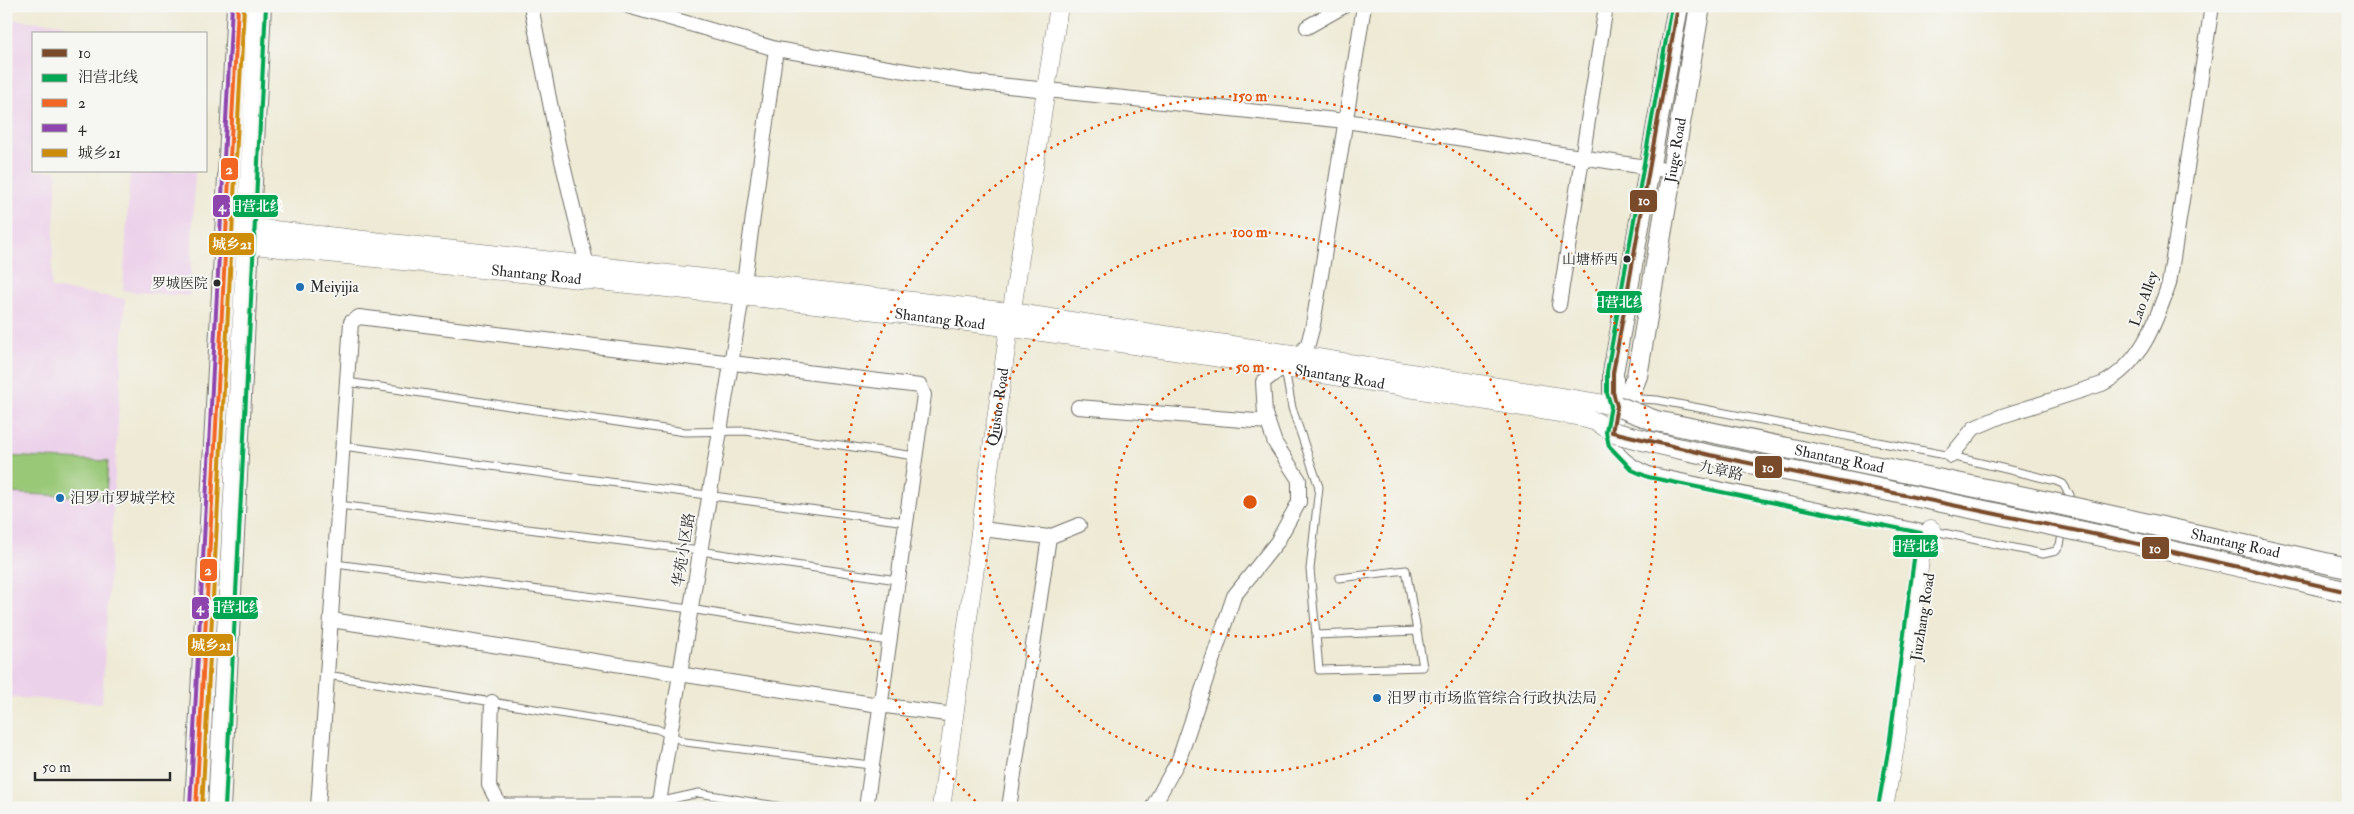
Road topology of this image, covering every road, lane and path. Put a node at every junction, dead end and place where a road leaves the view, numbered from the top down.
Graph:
1 (238, 6) edge
2 (260, 6) edge
3 (531, 6) edge
4 (628, 6) edge
5 (1059, 6) edge
6 (1344, 6) edge
7 (1364, 6) edge
8 (1606, 6) edge
9 (1678, 6) edge
10 (1700, 6) edge
11 (2212, 6) edge
12 (1307, 27) dead end
13 (776, 49) junction
14 (1046, 90) junction
15 (1346, 121) junction
16 (1582, 157) junction
17 (1649, 168) junction
18 (1672, 171) junction
19 (238, 235) junction
20 (589, 273) junction
21 (743, 290) junction
22 (1559, 305) dead end
23 (1010, 320) junction
24 (1299, 355) junction
25 (731, 362) junction
26 (1285, 366) junction
27 (347, 382) junction
28 (1617, 406) junction
29 (1078, 407) dead end
30 (1268, 422) junction
31 (719, 432) junction
32 (1612, 432) junction
33 (343, 446) junction
34 (915, 456) junction
35 (1950, 456) junction
36 (709, 494) junction
37 (339, 505) junction
38 (906, 522) junction
39 (1079, 525) dead end
40 (980, 529) junction
41 (1931, 529) junction
42 (1049, 537) junction
43 (700, 551) junction
44 (335, 564) junction
45 (2348, 568) edge
46 (1339, 578) dead end
47 (897, 580) junction
48 (2348, 592) edge
49 (690, 609) junction
50 (331, 620) junction
51 (1417, 631) junction
52 (1316, 635) junction
53 (888, 641) junction
54 (680, 674) junction
55 (328, 675) junction
56 (492, 702) junction
57 (879, 705) junction
58 (954, 714) junction
59 (670, 734) junction
60 (870, 765) junction
61 (498, 805) edge
62 (658, 805) edge
63 (196, 808) edge
64 (219, 808) edge
65 (318, 808) edge
66 (788, 808) edge
67 (866, 808) edge
68 (941, 808) edge
69 (1009, 808) edge
70 (1152, 808) edge
71 (1884, 808) edge
72 (1892, 808) edge

1 - 19 main road
2 - 19 main road
3 - 20 street
4 - 13 street
5 - 14 street, Qiusuo Road
6 - 12 street
7 - 15 street
8 - 16 street
9 - 17 main road, Jiuge Road
10 - 18 main road, Jiuge Road
11 - 35 street, Lao Alley
13 - 14 street
13 - 21 street, 华苑小区路
14 - 15 street
14 - 23 street, Qiusuo Road
15 - 16 street
15 - 24 street
16 - 17 street
16 - 22 street
17 - 18 street
17 - 28 main road, Jiuge Road
18 - 28 main road, Jiuge Road
19 - 20 street, Shantang Road
19 - 63 main road
19 - 64 main road
20 - 21 street, Shantang Road
21 - 23 street, Shantang Road
21 - 25 street, 华苑小区路
23 - 24 street, Shantang Road
23 - 26 street, Shantang Road
23 - 40 street, Qiusuo Road
24 - 26 street
24 - 28 street, Shantang Road
25 - 27 street
25 - 31 street, 华苑小区路
25 - 34 street
26 - 30 street
26 - 32 street, Shantang Road
26 - 52 lane
27 - 31 lane
27 - 33 street
28 - 32 street, Jiuge Road
28 - 35 lane
28 - 45 main road, Shantang Road, bridge
29 - 30 street
30 - 70 street
31 - 34 lane
31 - 36 street, 华苑小区路
32 - 41 lane, 九章路
32 - 48 main road, Shantang Road, bridge
33 - 36 lane
33 - 37 street
34 - 38 street
35 - 41 lane, 九章路
36 - 38 lane
36 - 43 street, 华苑小区路
37 - 43 lane
37 - 44 street
38 - 47 street
39 - 42 street
40 - 42 street
40 - 58 street, Qiusuo Road
41 - 71 street, Jiuzhang Road
41 - 72 street, Jiuzhang Road
42 - 69 street
43 - 47 lane
43 - 49 street, 华苑小区路
44 - 49 lane
44 - 50 street
46 - 51 lane
47 - 53 street
49 - 53 lane
49 - 54 street, 华苑小区路
50 - 54 street
50 - 55 street
51 - 52 lane
51 - 52 lane
53 - 57 street
54 - 57 street
54 - 59 street, 华苑小区路
55 - 56 lane
55 - 65 street
56 - 59 lane
56 - 61 street
57 - 58 street
57 - 60 street
58 - 68 street, Qiusuo Road
59 - 60 lane
59 - 62 street, 华苑小区路
60 - 67 street
61 - 62 lane
62 - 66 lane

